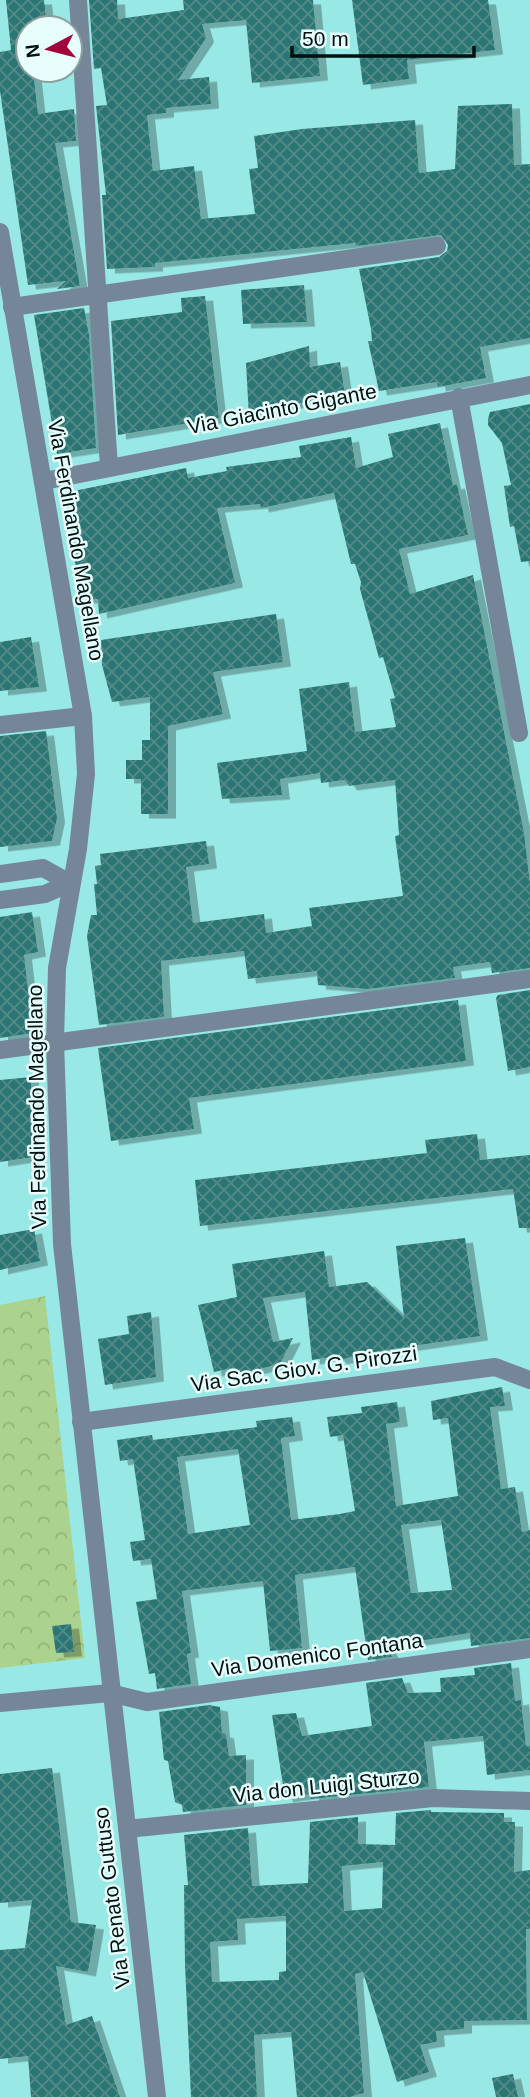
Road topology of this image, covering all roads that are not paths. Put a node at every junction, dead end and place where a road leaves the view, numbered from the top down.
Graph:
1 (78, 0) edge
2 (0, 232) edge
3 (437, 246) dead end
4 (97, 295) junction
5 (12, 307) junction
6 (530, 384) edge
7 (459, 397) junction
8 (108, 467) junction
9 (44, 481) junction
10 (83, 716) junction
11 (0, 725) edge
12 (519, 733) dead end
13 (0, 874) edge
14 (70, 884) junction
15 (0, 900) edge
16 (530, 979) edge
17 (55, 1042) junction
18 (0, 1050) edge
19 (530, 1380) edge
20 (81, 1422) junction
21 (530, 1649) edge
22 (110, 1693) junction
23 (0, 1703) edge
24 (530, 1801) edge
25 (127, 1829) junction
26 (157, 2097) edge

1 - 4 street
2 - 5 street, Via Ferdinando Magellano
3 - 4 street
4 - 5 street
4 - 8 street
5 - 9 street, Via Ferdinando Magellano
6 - 7 street, Via Giacinto Gigante
7 - 8 street, Via Giacinto Gigante
7 - 12 street
8 - 9 street, Via Giacinto Gigante
9 - 10 street, Via Ferdinando Magellano
10 - 11 street
10 - 14 street, Via Ferdinando Magellano
13 - 14 street
14 - 15 street
14 - 17 street, Via Ferdinando Magellano
16 - 17 street
17 - 18 street
17 - 20 street, Via Ferdinando Magellano
19 - 20 street, Via Sac. Giov. G. Pirozzi
20 - 22 street, Via Ferdinando Magellano
21 - 22 street, Via Domenico Fontana
22 - 23 street, Via Domenico Fontana
22 - 25 street, Via Renato Guttuso
24 - 25 street, Via don Luigi Sturzo
25 - 26 street, Via Renato Guttuso

